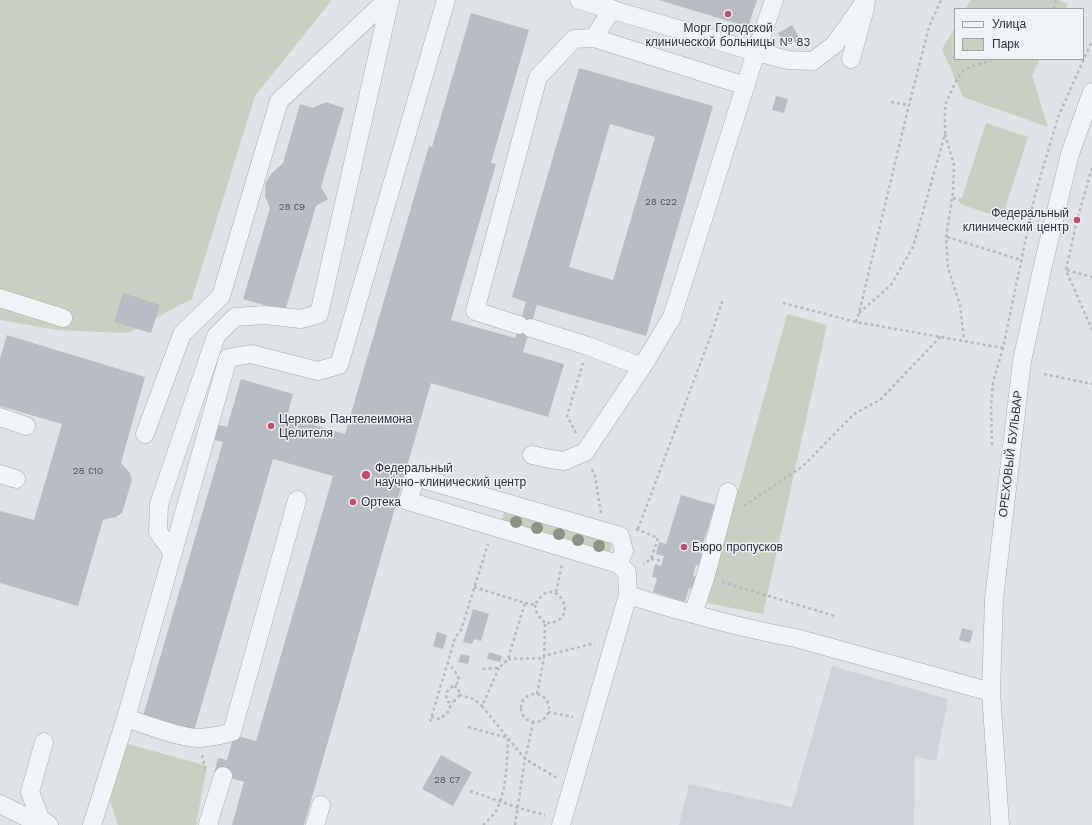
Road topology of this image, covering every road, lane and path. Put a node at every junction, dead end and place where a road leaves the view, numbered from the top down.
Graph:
1 (387, 0) edge
2 (390, 0) edge
3 (446, 0) edge
4 (579, 0) edge
5 (774, 0) edge
6 (867, 0) edge
7 (941, 0) edge
8 (612, 9) junction
9 (594, 38) junction
10 (756, 52) junction
11 (851, 59) dead end
12 (992, 60) edge
13 (746, 86) junction
14 (1092, 92) edge
15 (891, 102) dead end
16 (909, 105) junction
17 (945, 134) junction
18 (1092, 168) edge
19 (953, 198) junction
20 (961, 200) dead end
21 (946, 236) junction
22 (1066, 270) junction
23 (1092, 277) edge
24 (0, 298) edge
25 (723, 299) dead end
26 (783, 303) dead end
27 (859, 313) junction
28 (63, 318) dead end
29 (856, 322) junction
30 (1092, 330) edge
31 (941, 336) junction
32 (964, 340) junction
33 (1003, 348) junction
34 (642, 367) junction
35 (1044, 374) dead end
36 (1092, 384) edge
37 (0, 417) edge
38 (26, 426) dead end
39 (145, 434) dead end
40 (992, 448) dead end
41 (532, 455) dead end
42 (728, 492) dead end
43 (298, 500) dead end
44 (719, 523) junction
45 (638, 529) dead end
46 (490, 537) dead end
47 (173, 553) junction
48 (651, 559) dead end
49 (662, 562) dead end
50 (618, 564) junction
51 (706, 575) junction
52 (560, 576) dead end
53 (474, 587) junction
54 (556, 592) junction
55 (628, 595) junction
56 (525, 603) junction
57 (535, 605) junction
58 (693, 614) junction
59 (835, 616) dead end
60 (545, 623) junction
61 (601, 642) dead end
62 (544, 657) junction
63 (508, 659) junction
64 (447, 662) junction
65 (499, 668) junction
66 (480, 669) dead end
67 (456, 686) junction
68 (991, 692) junction
69 (537, 694) junction
70 (459, 695) junction
71 (452, 702) junction
72 (482, 706) junction
73 (548, 712) junction
74 (431, 717) junction
75 (126, 718) junction
76 (580, 719) dead end
77 (430, 722) dead end
78 (533, 723) junction
79 (468, 727) dead end
80 (200, 738) junction
81 (508, 738) junction
82 (44, 742) dead end
83 (525, 759) junction
84 (562, 781) dead end
85 (221, 782) joint
86 (470, 791) dead end
87 (500, 802) junction
88 (0, 804) edge
89 (321, 805) dead end
90 (519, 808) junction
91 (546, 815) dead end
92 (42, 825) edge
93 (49, 825) edge
94 (92, 825) edge
95 (209, 825) edge
96 (315, 825) edge
97 (483, 825) edge
98 (515, 825) edge
99 (561, 825) edge
100 (1000, 825) edge

1 - 39 street
2 - 47 street
3 - 47 street
4 - 8 street
5 - 10 street
6 - 10 street
6 - 11 street
7 - 16 path
8 - 9 street
8 - 10 street
9 - 13 street
9 - 34 street
10 - 13 street
12 - 17 path
13 - 34 street
14 - 68 street, ОРЕХОВЫЙ БУЛЬВАР
15 - 16 path
16 - 27 path
17 - 19 path
17 - 27 path
18 - 22 path
19 - 20 path
19 - 21 path
21 - 32 path
21 - 33 path
22 - 23 path
22 - 30 path
24 - 28 street
25 - 45 path
26 - 29 path
27 - 29 path
29 - 31 path
31 - 32 path
31 - 44 path
32 - 33 path
33 - 40 path
34 - 41 street
35 - 36 path
37 - 38 street
42 - 44 street
43 - 80 street
44 - 51 street
46 - 53 path
47 - 75 street
48 - 49 path
50 - 50 street
50 - 55 street
51 - 58 street
51 - 59 path
52 - 54 path
53 - 56 path
53 - 64 path
54 - 57 path
54 - 60 path
55 - 58 street
55 - 99 street
56 - 57 path
56 - 63 path
57 - 60 path
58 - 68 street
60 - 62 path
61 - 62 path
62 - 63 path
62 - 69 path
63 - 65 path
64 - 67 path
64 - 74 path
65 - 66 path
65 - 72 path
67 - 70 path
67 - 71 path
68 - 100 street, ОРЕХОВЫЙ БУЛЬВАР
69 - 73 path
69 - 78 path
70 - 71 path
70 - 72 path
71 - 74 path
72 - 81 path
73 - 76 path
73 - 78 path
74 - 77 path
75 - 80 street
75 - 94 street
78 - 83 path
79 - 81 path
80 - 85 path
81 - 83 path
81 - 87 path
82 - 93 street
83 - 84 path
83 - 90 path
85 - 95 street
86 - 87 path
87 - 90 path
87 - 97 path
88 - 92 street
89 - 96 street
90 - 91 path
90 - 98 path

